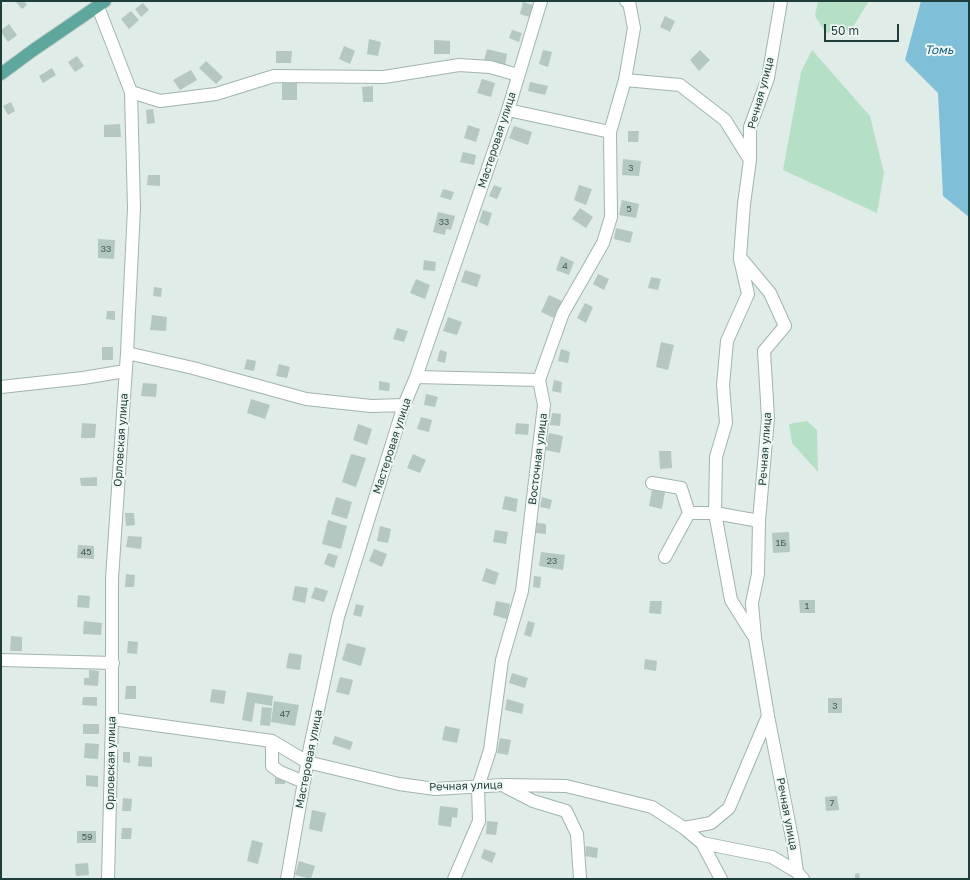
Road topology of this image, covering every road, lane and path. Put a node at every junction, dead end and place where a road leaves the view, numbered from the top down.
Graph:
1 (541, 1) edge
2 (626, 1) edge
3 (782, 1) edge
4 (102, 4) edge
5 (1, 74) edge
6 (518, 75) junction
7 (625, 80) junction
8 (131, 92) junction
9 (508, 110) junction
10 (610, 132) junction
11 (750, 160) junction
12 (740, 257) junction
13 (127, 353) junction
14 (125, 371) junction
15 (416, 377) junction
16 (539, 380) junction
17 (1, 387) edge
18 (404, 405) junction
19 (652, 483) dead end
20 (689, 513) junction
21 (715, 513) junction
22 (759, 521) junction
23 (665, 557) dead end
24 (755, 638) junction
25 (1, 660) edge
26 (113, 663) junction
27 (768, 716) junction
28 (112, 719) junction
29 (272, 741) junction
30 (307, 762) junction
31 (304, 782) junction
32 (504, 785) junction
33 (478, 787) junction
34 (684, 828) junction
35 (702, 843) junction
36 (800, 876) edge
37 (108, 879) edge
38 (287, 879) edge
39 (454, 879) edge
40 (580, 879) edge
41 (721, 879) edge

1 - 6 street, Мастеровая улица
2 - 7 street
3 - 11 street, Речная улица
4 - 5 main road
4 - 8 street, Орловская улица
6 - 8 street
6 - 9 street, Мастеровая улица
7 - 10 street
7 - 11 street
8 - 13 street, Орловская улица
9 - 10 street
9 - 15 street, Мастеровая улица
10 - 16 street
11 - 12 street, Речная улица
12 - 21 street, Речная улица
12 - 22 street, Речная улица
13 - 14 street, Орловская улица
13 - 18 street
14 - 17 street
14 - 26 street, Орловская улица
15 - 16 street
15 - 18 street, Мастеровая улица
16 - 33 street, Восточная улица
18 - 30 street, Мастеровая улица
19 - 20 street
20 - 21 street
20 - 23 street
21 - 22 street
21 - 24 street, Речная улица
22 - 24 street, Речная улица
24 - 27 street, Речная улица
25 - 26 street
26 - 28 street, Орловская улица
27 - 34 street
27 - 36 street, Речная улица
28 - 29 street, Речная улица
28 - 37 street, Орловская улица
29 - 30 street, Речная улица
29 - 31 street
30 - 31 street, Мастеровая улица
30 - 33 street, Речная улица
31 - 38 street, Мастеровая улица
32 - 33 street, Речная улица
32 - 34 street, Речная улица
32 - 40 street
33 - 39 street, Восточная улица
34 - 35 street, Речная улица
35 - 36 street
35 - 41 street, Речная улица

